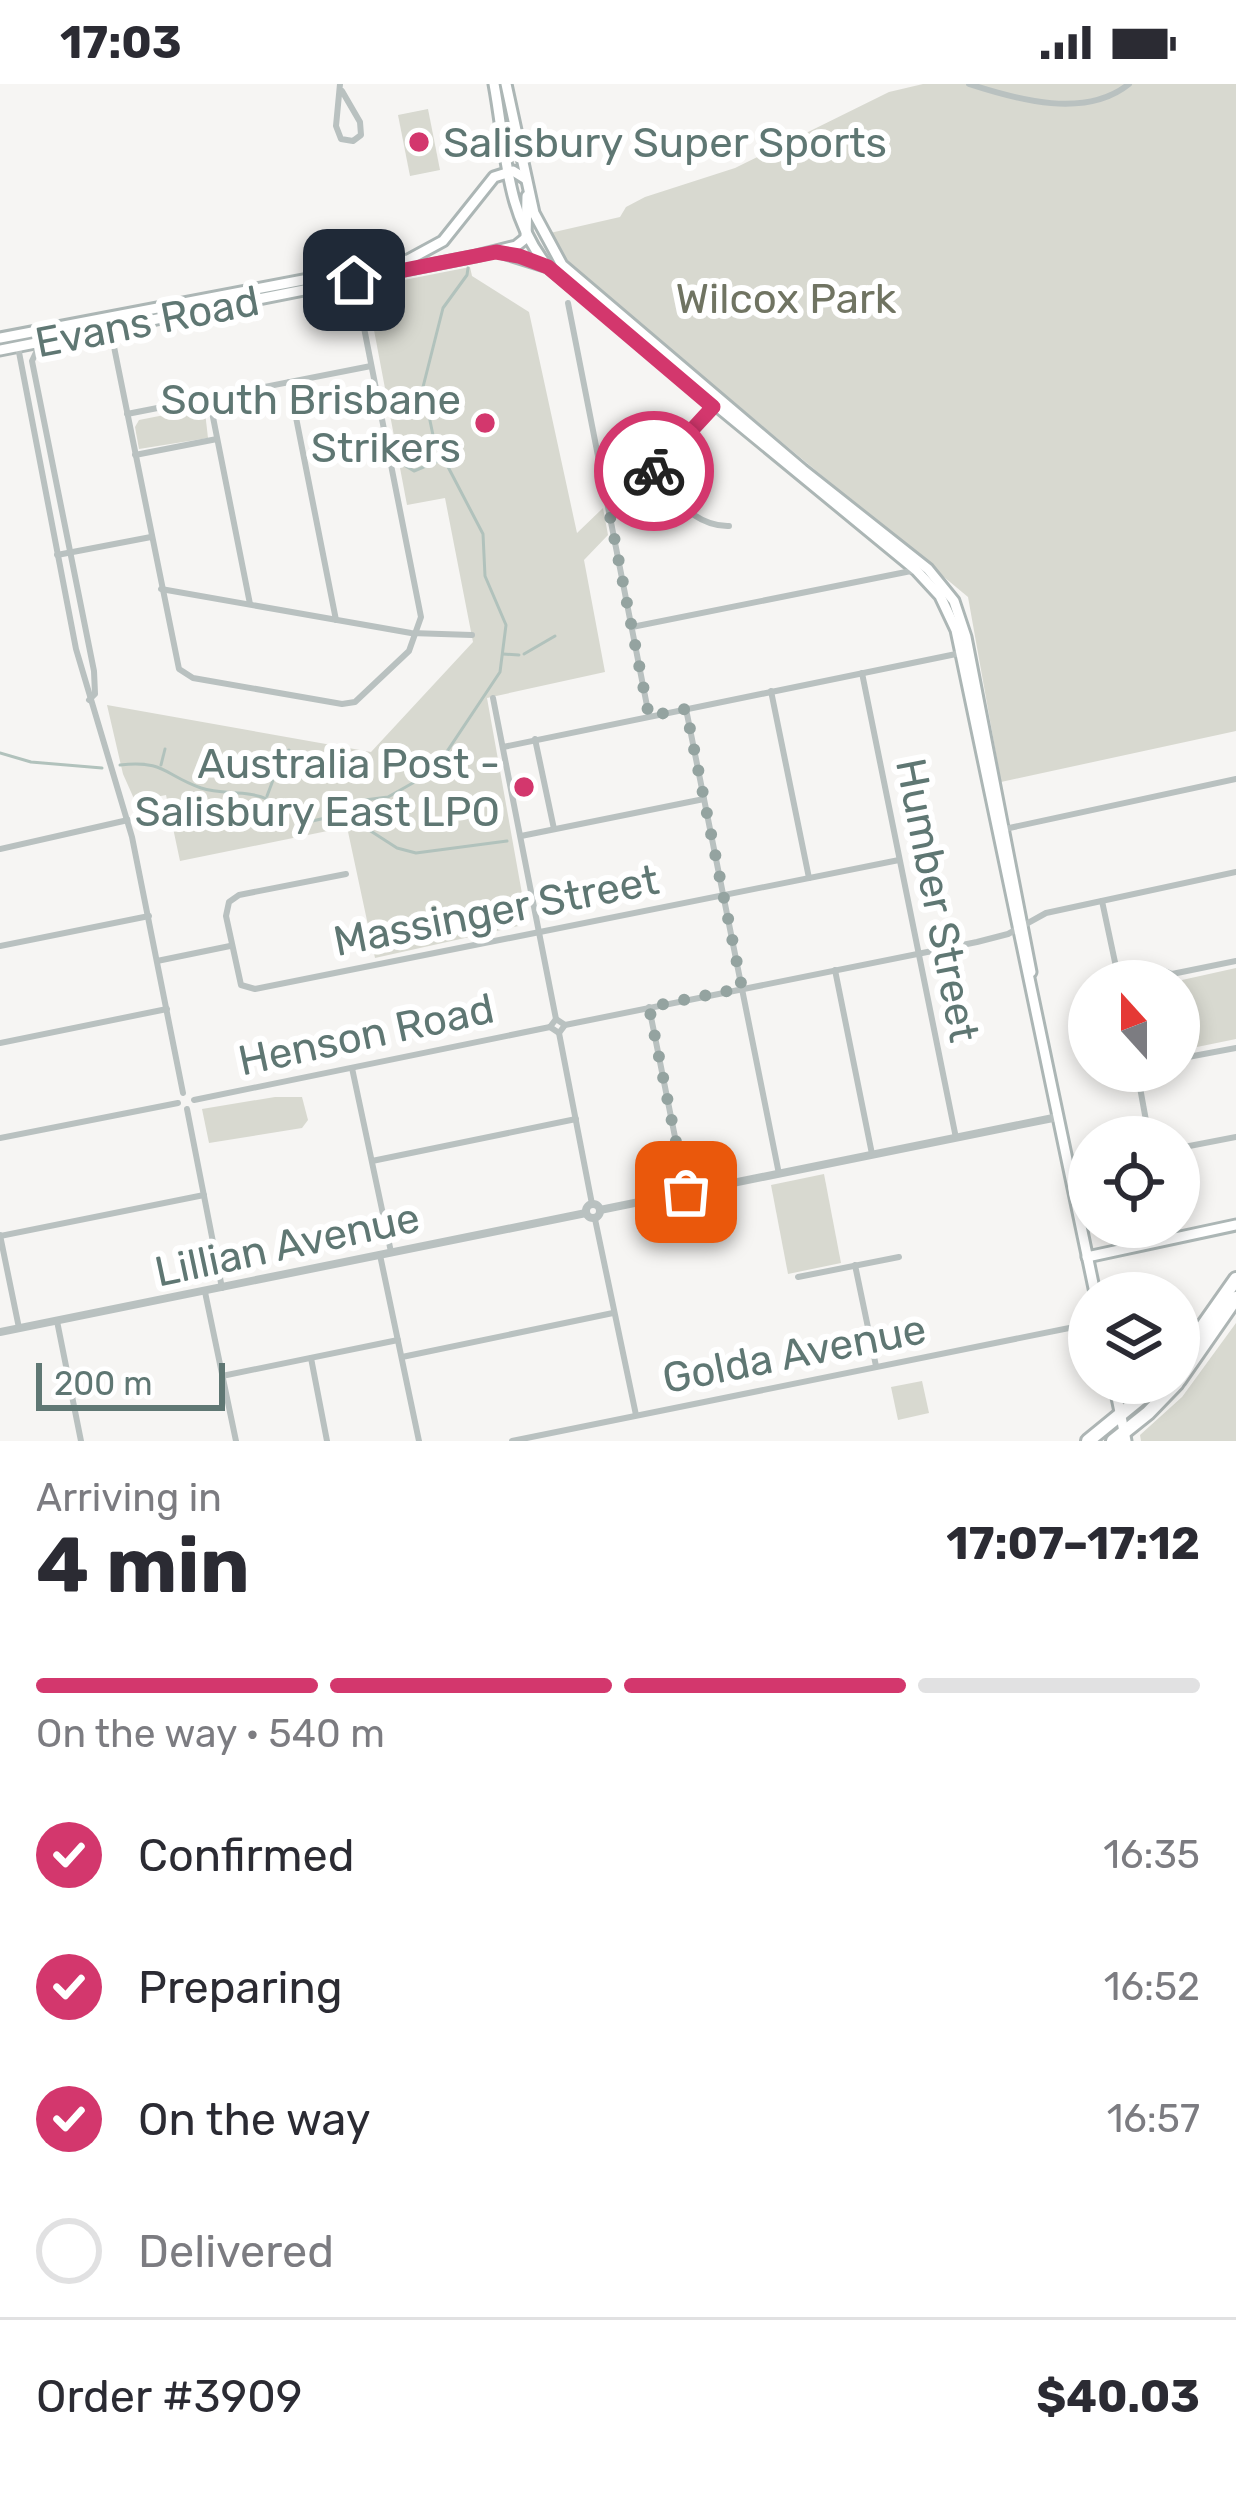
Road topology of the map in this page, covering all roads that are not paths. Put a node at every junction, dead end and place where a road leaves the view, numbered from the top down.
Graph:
1 (494, 84) edge
2 (506, 84) edge
3 (969, 84) edge
4 (1130, 84) edge
5 (341, 88) edge
6 (505, 151) junction
7 (508, 171) junction
8 (526, 179) junction
9 (489, 183) junction
10 (528, 192) junction
11 (526, 238) junction
12 (442, 241) junction
13 (496, 252) junction
14 (456, 260) junction
15 (548, 267) junction
16 (354, 276) junction
17 (568, 303) dead end
18 (110, 327) junction
19 (0, 338) edge
20 (16, 341) junction
21 (41, 342) junction
22 (0, 350) edge
23 (371, 366) junction
24 (289, 381) junction
25 (209, 397) junction
26 (715, 402) junction
27 (127, 414) junction
28 (217, 439) junction
29 (135, 455) junction
30 (650, 475) junction
31 (610, 516) junction
32 (729, 526) dead end
33 (151, 537) junction
34 (71, 553) junction
35 (57, 556) junction
36 (902, 559) junction
37 (916, 570) junction
38 (892, 574) junction
39 (161, 589) junction
40 (250, 604) junction
41 (336, 620) junction
42 (632, 627) junction
43 (418, 634) junction
44 (472, 635) dead end
45 (961, 653) junction
46 (862, 673) junction
47 (771, 691) junction
48 (493, 698) dead end
49 (89, 700) junction
50 (686, 709) junction
51 (649, 716) junction
52 (535, 739) junction
53 (503, 747) junction
54 (1236, 779) edge
55 (704, 799) junction
56 (128, 820) junction
57 (554, 829) junction
58 (1000, 830) junction
59 (521, 836) junction
60 (0, 849) edge
61 (899, 860) junction
62 (1236, 872) edge
63 (346, 874) dead end
64 (809, 878) junction
65 (723, 896) junction
66 (1102, 901) junction
67 (148, 916) junction
68 (1020, 927) junction
69 (539, 932) junction
70 (0, 946) edge
71 (231, 946) junction
72 (918, 953) junction
73 (1115, 960) edge
74 (158, 961) junction
75 (1236, 961) edge
76 (835, 970) junction
77 (1200, 971) edge
78 (742, 988) junction
79 (649, 1007) junction
80 (167, 1009) junction
81 (556, 1018) junction
82 (565, 1024) junction
83 (550, 1027) junction
84 (559, 1033) junction
85 (0, 1042) edge
86 (1236, 1048) edge
87 (1200, 1056) edge
88 (352, 1068) junction
89 (184, 1093) junction
90 (194, 1100) junction
91 (178, 1103) junction
92 (187, 1109) junction
93 (1058, 1117) junction
94 (576, 1119) junction
95 (1236, 1137) edge
96 (0, 1138) edge
97 (956, 1138) junction
98 (1200, 1144) edge
99 (872, 1155) junction
100 (372, 1161) junction
101 (779, 1174) junction
102 (686, 1192) junction
103 (204, 1195) junction
104 (593, 1211) junction
105 (1236, 1226) edge
106 (0, 1235) edge
107 (391, 1253) junction
108 (380, 1255) junction
109 (1087, 1256) junction
110 (899, 1257) dead end
111 (855, 1265) junction
112 (1090, 1272) edge
113 (798, 1276) dead end
114 (1236, 1279) edge
115 (223, 1288) junction
116 (205, 1292) junction
117 (1236, 1298) edge
118 (614, 1313) junction
119 (57, 1321) junction
120 (19, 1328) junction
121 (1068, 1328) edge
122 (1200, 1330) edge
123 (0, 1332) edge
124 (398, 1340) junction
125 (1200, 1350) edge
126 (402, 1357) junction
127 (310, 1358) junction
128 (876, 1366) junction
129 (222, 1376) junction
130 (1118, 1404) edge
131 (1135, 1404) edge
132 (1156, 1404) edge
133 (636, 1415) junction
134 (1120, 1417) junction
135 (1121, 1438) edge
136 (81, 1441) edge
137 (236, 1441) edge
138 (327, 1441) edge
139 (419, 1441) edge
140 (512, 1441) edge
141 (1088, 1441) edge

1 - 6 main road
2 - 8 main road
3 - 4 street
5 - 5 street
6 - 7 main road
6 - 9 main road
7 - 8 main road
7 - 9 main road
7 - 11 main road
8 - 10 main road
9 - 12 main road, Evans Road
10 - 11 main road
10 - 26 main road
11 - 13 main road, Evans Road
11 - 15 main road
12 - 14 main road
12 - 16 main road, Evans Road
13 - 14 main road, Evans Road
13 - 15 main road
14 - 16 main road, Evans Road
15 - 26 main road
16 - 18 main road, Evans Road
16 - 20 main road, Evans Road
16 - 23 street
17 - 31 street
18 - 21 main road, Evans Road
18 - 27 street
19 - 20 main road, Evans Road
20 - 21 main road, Evans Road
20 - 22 main road, Evans Road
20 - 35 street
21 - 34 street
23 - 24 street
23 - 43 street
24 - 25 street
24 - 41 street
25 - 27 street
25 - 28 street
26 - 30 street
26 - 36 main road
26 - 58 main road
27 - 29 street
28 - 29 street
28 - 40 street
29 - 33 street
30 - 31 street
30 - 32 street
31 - 42 street
33 - 34 street
33 - 39 street
34 - 35 street
34 - 49 street
35 - 49 street
36 - 37 main road
36 - 38 street
37 - 38 street
37 - 45 main road
38 - 42 street
39 - 40 street
39 - 43 street
40 - 41 street
41 - 43 street
42 - 51 street
43 - 44 street
45 - 46 street
45 - 58 main road
46 - 47 street
46 - 61 street, Humber Street
47 - 50 street
47 - 64 street
48 - 53 street
49 - 56 street
50 - 51 street
50 - 55 street
51 - 52 street
52 - 53 street
52 - 57 street
53 - 59 street
54 - 58 street
55 - 57 street
55 - 65 street
56 - 60 street
56 - 67 street
57 - 59 street
58 - 68 main road
59 - 69 street
61 - 64 street, Massinger Street
61 - 72 street, Humber Street
62 - 66 street
63 - 71 street
64 - 65 street, Massinger Street
65 - 69 street, Massinger Street
65 - 78 street
66 - 68 street
66 - 73 street
67 - 70 street
67 - 74 street
68 - 72 street
68 - 93 main road
69 - 71 street, Massinger Street
69 - 81 street
71 - 74 street
72 - 76 street
72 - 97 street, Humber Street
74 - 80 street
75 - 77 street
76 - 78 street
76 - 99 street
78 - 79 street
78 - 101 street
79 - 82 street
79 - 102 street
80 - 85 street
80 - 89 street
81 - 82 street
81 - 83 street
82 - 84 street
83 - 84 street
83 - 88 street, Henson Road
84 - 94 street
86 - 87 street
88 - 90 street, Henson Road
88 - 100 street
89 - 90 street
89 - 91 street
90 - 92 street
91 - 92 street
91 - 96 street
92 - 103 street
93 - 97 street, Lillian Avenue
93 - 109 main road
94 - 100 street
94 - 104 street
95 - 98 street
97 - 99 street, Lillian Avenue
99 - 101 street, Lillian Avenue
100 - 107 street
101 - 102 street, Lillian Avenue
102 - 104 street, Lillian Avenue
103 - 106 street
103 - 115 street
104 - 107 street, Lillian Avenue
104 - 118 street
105 - 109 main road
106 - 120 street
107 - 108 street, Lillian Avenue
108 - 115 street, Lillian Avenue
108 - 124 street
109 - 112 main road
110 - 111 street
111 - 113 street
111 - 128 street
114 - 122 highway
115 - 116 street, Lillian Avenue
116 - 119 street, Lillian Avenue
116 - 129 street
117 - 125 highway
118 - 126 street
118 - 133 street
119 - 120 street, Lillian Avenue
119 - 136 street
120 - 123 street, Lillian Avenue
121 - 128 street, Golda Avenue
124 - 126 street
124 - 127 street
126 - 139 street
127 - 129 street
127 - 138 street
128 - 133 street, Golda Avenue
129 - 137 street
130 - 134 main road
131 - 134 highway
132 - 135 highway
133 - 140 street, Golda Avenue
134 - 135 main road
134 - 141 highway

